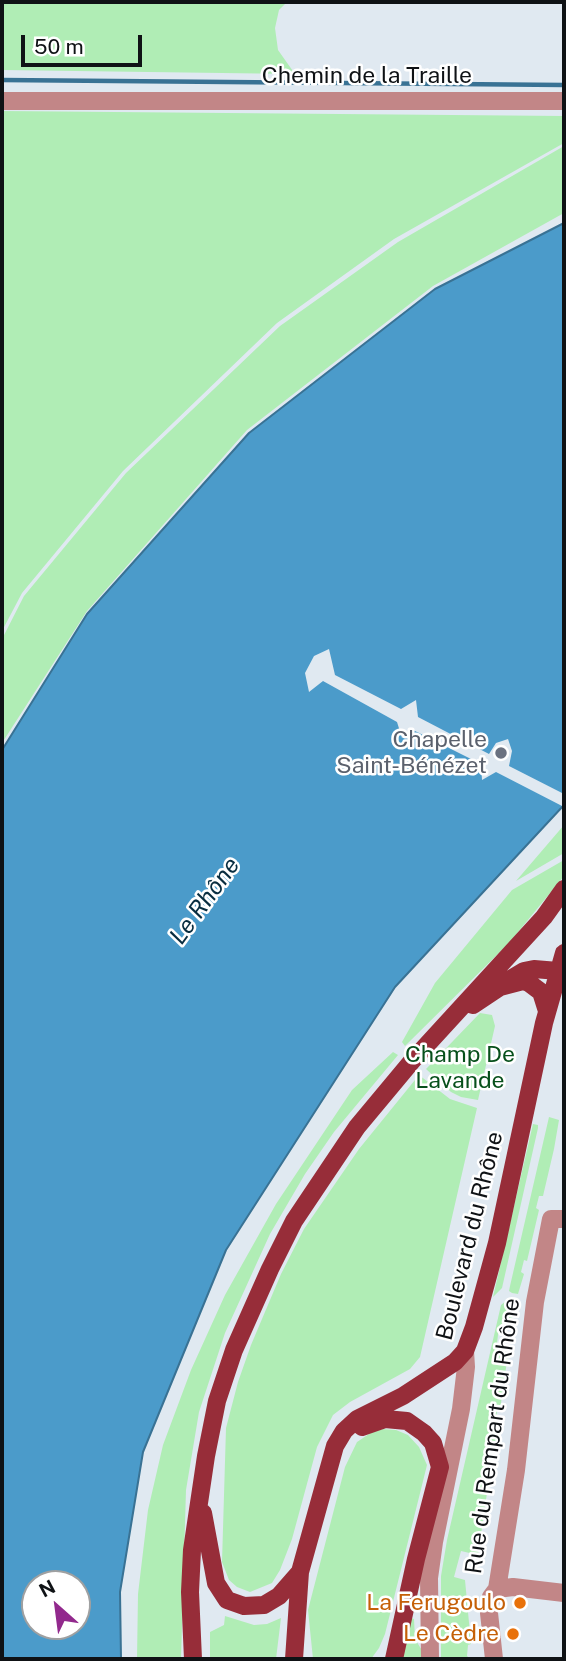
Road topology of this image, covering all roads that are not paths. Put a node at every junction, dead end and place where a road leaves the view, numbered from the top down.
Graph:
1 (2, 101) edge
2 (564, 101) edge
3 (564, 889) edge
4 (564, 953) edge
5 (561, 972) edge
6 (499, 987) junction
7 (547, 1011) junction
8 (445, 1026) junction
9 (558, 1219) edge
10 (465, 1351) junction
11 (327, 1470) junction
12 (201, 1492) junction
13 (300, 1572) junction
14 (497, 1589) junction
15 (564, 1592) edge
16 (193, 1659) edge
17 (294, 1659) edge
18 (394, 1659) edge
19 (430, 1659) edge
20 (494, 1659) edge

1 - 2 street, Chemin de la Traille
3 - 8 main road
4 - 5 main road, Boulevard du Rhône
5 - 6 main road
5 - 7 main road, Boulevard du Rhône
6 - 7 main road
6 - 8 main road
7 - 10 main road, Boulevard du Rhône
8 - 12 main road
9 - 14 street, Rue du Rempart du Rhône
10 - 11 main road
10 - 19 street, Boulevard du Rhône
11 - 13 main road
11 - 18 main road
12 - 13 main road
12 - 16 main road
13 - 17 main road
14 - 15 street
14 - 20 street, Rue du Rempart du Rhône

